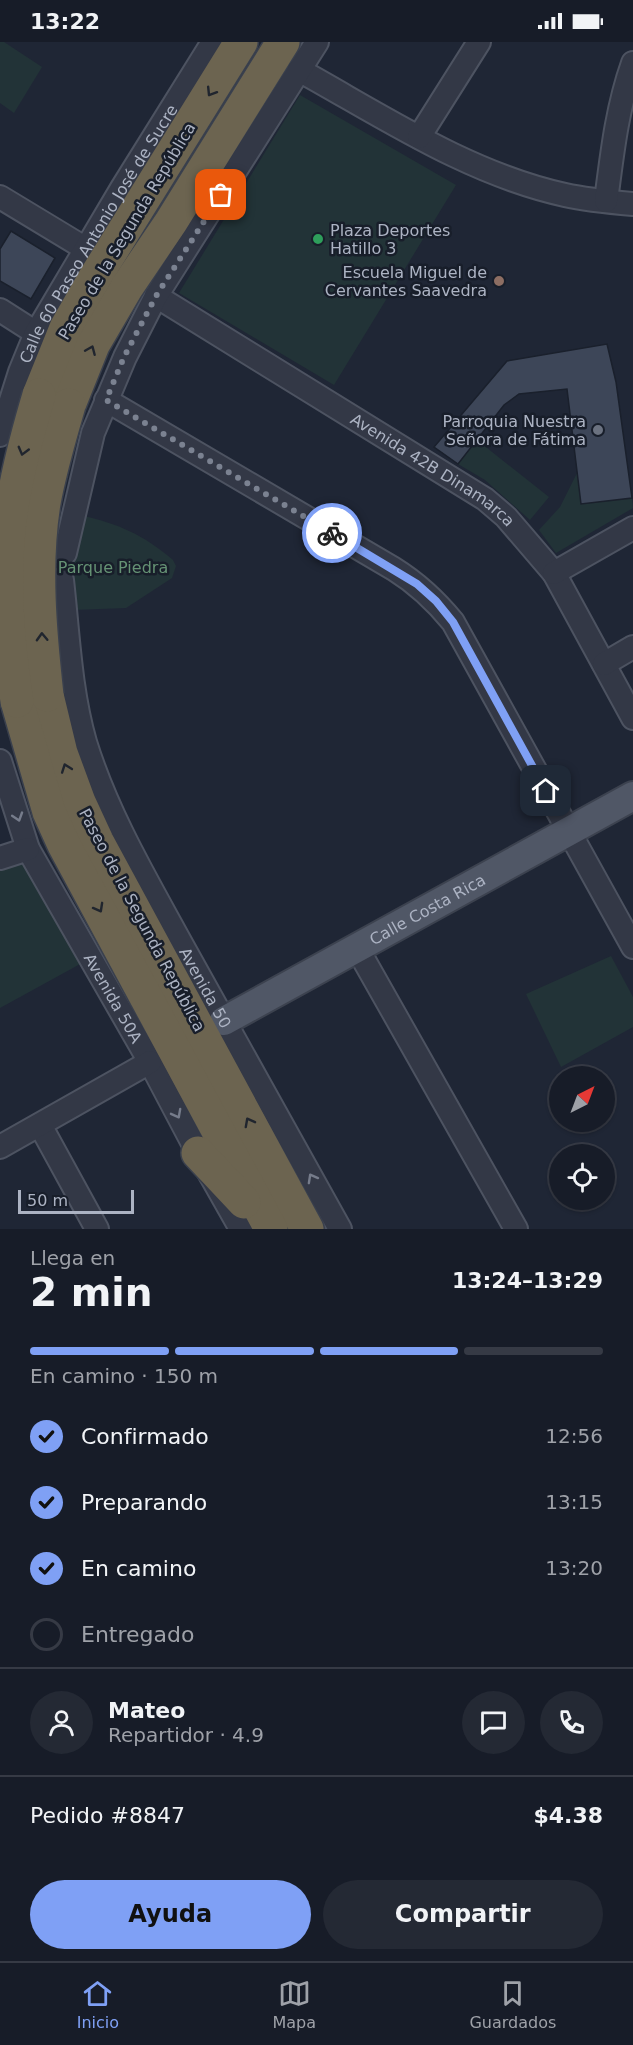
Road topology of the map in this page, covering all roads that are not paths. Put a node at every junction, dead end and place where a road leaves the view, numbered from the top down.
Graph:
1 (213, 42) edge
2 (241, 42) edge
3 (283, 42) edge
4 (317, 42) edge
5 (479, 42) edge
6 (633, 63) edge
7 (299, 70) junction
8 (419, 137) junction
9 (0, 197) edge
10 (606, 201) junction
11 (633, 204) edge
12 (86, 249) junction
13 (156, 296) junction
14 (0, 310) edge
15 (36, 333) junction
16 (106, 400) junction
17 (0, 435) edge
18 (0, 525) edge
19 (633, 528) edge
20 (65, 553) junction
21 (554, 573) junction
22 (63, 580) junction
23 (0, 600) edge
24 (633, 647) edge
25 (604, 664) junction
26 (32, 698) junction
27 (633, 718) edge
28 (0, 761) edge
29 (633, 796) edge
30 (569, 831) junction
31 (28, 849) junction
32 (0, 858) edge
33 (633, 947) edge
34 (357, 948) junction
35 (224, 1021) junction
36 (150, 1062) junction
37 (40, 1125) junction
38 (0, 1147) edge
39 (198, 1154) junction
40 (97, 1229) edge
41 (241, 1229) edge
42 (271, 1229) edge
43 (307, 1229) edge
44 (340, 1229) edge
45 (516, 1229) edge

1 - 12 street, Calle 60 Paseo Antonio José de Sucre
2 -> 26 highway, Paseo de la Segunda República, bridge
26 -> 3 highway, Paseo de la Segunda República, bridge
4 - 7 street, Avenida 50
5 - 8 street
6 - 10 street
7 - 8 street
7 - 13 street, Avenida 50
8 - 10 street
9 - 12 street
10 - 11 street
12 - 15 street, Calle 60 Paseo Antonio José de Sucre
13 - 16 street, Avenida 50
13 - 21 street, Avenida 42B Dinamarca
14 - 15 street
15 - 17 street, Calle 60 Paseo Antonio José de Sucre
16 - 20 street, Avenida 50
16 - 30 street
18 - 20 street
19 - 21 street
20 - 22 street, Avenida 50
21 - 25 street, Avenida 42B Dinamarca
22 - 23 street
22 - 35 street, Avenida 50
24 - 25 street
25 - 27 street, Avenida 42B Dinamarca
26 -> 42 highway, Paseo de la Segunda República
43 -> 26 highway, Paseo de la Segunda República
28 -> 31 street, Avenida 50A
29 - 30 main road, Calle Costa Rica
30 - 33 street
30 - 34 main road, Calle Costa Rica
31 - 32 street
31 - 36 street, Avenida 50A
34 - 35 main road, Calle Costa Rica
34 - 45 street
44 -> 35 street, Avenida 50
36 - 37 street
36 -> 39 street, Avenida 50A
37 - 38 street
37 - 40 street
39 - 41 street, Avenida 50A
39 - 42 highway

